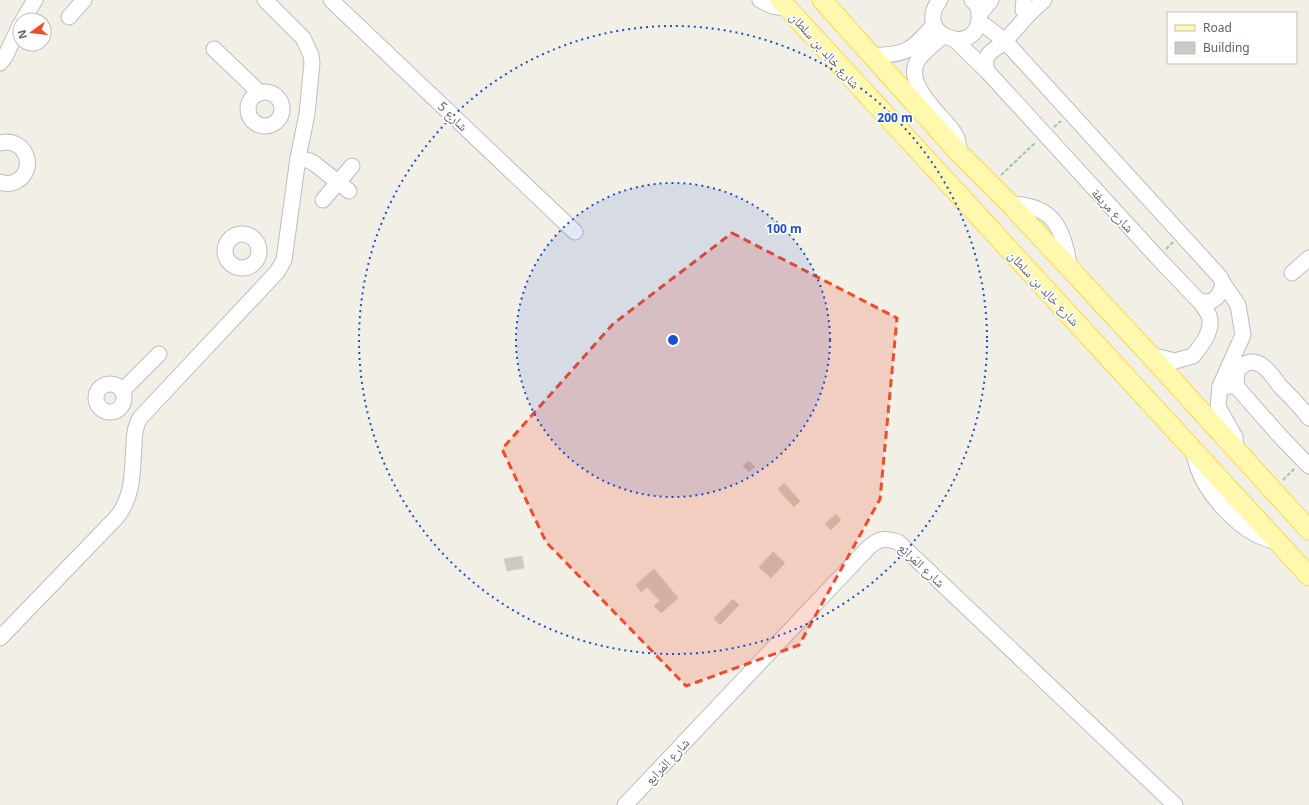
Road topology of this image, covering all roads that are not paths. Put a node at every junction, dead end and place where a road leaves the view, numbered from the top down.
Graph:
1 (35, 0) edge
2 (84, 0) edge
3 (265, 0) edge
4 (331, 0) edge
5 (760, 0) edge
6 (822, 0) edge
7 (940, 0) edge
8 (972, 0) edge
9 (991, 0) edge
10 (1044, 0) edge
11 (784, 4) edge
12 (1026, 7) edge
13 (28, 12) edge
14 (69, 17) dead end
15 (979, 18) junction
16 (944, 34) junction
17 (1005, 41) junction
18 (12, 42) edge
19 (214, 49) dead end
20 (872, 56) junction
21 (0, 63) edge
22 (987, 70) junction
23 (260, 93) junction
24 (283, 110) junction
25 (307, 114) junction
26 (1, 142) edge
27 (960, 154) junction
28 (298, 158) junction
29 (352, 166) dead end
30 (0, 182) edge
31 (344, 187) junction
32 (323, 200) dead end
33 (576, 232) dead end
34 (1309, 258) edge
35 (255, 263) dead end
36 (1292, 273) dead end
37 (271, 278) junction
38 (1223, 283) junction
39 (1200, 302) junction
40 (159, 354) dead end
41 (1150, 355) junction
42 (1220, 386) junction
43 (1236, 386) junction
44 (122, 391) junction
45 (121, 406) junction
46 (1309, 418) edge
47 (137, 422) junction
48 (1236, 450) junction
49 (1306, 463) edge
50 (1309, 530) edge
51 (1309, 576) edge
52 (0, 638) edge
53 (625, 805) edge
54 (1175, 805) edge

1 - 13 street
2 - 14 street
3 - 25 street
4 - 33 street, شارع 5
5 - 11 street
6 - 20 main road
7 - 16 street
8 - 15 street
9 - 15 street
10 - 12 street
11 - 51 main road, شارع خالِد بن سلطان
12 - 17 street
15 - 16 street
15 - 17 street
16 - 20 street
16 - 22 street, شارع مريفة
16 - 27 street
17 - 22 street
17 - 38 street
18 - 21 street
19 - 23 street
20 - 27 main road
22 - 39 street, شارع مريفة
23 - 24 street
23 - 24 street
24 - 25 street
25 - 28 street
26 - 30 street
27 - 41 main road
28 - 31 street
28 - 37 street
29 - 31 street
31 - 32 street
34 - 36 street
35 - 37 street
37 - 47 street
38 - 39 street
38 - 42 street
39 - 41 street, شارع مريفة
40 - 44 street
41 - 48 main road
42 - 43 street
42 - 48 street
43 - 46 street
43 - 49 street
44 - 45 street
44 - 45 street
45 - 47 street
47 - 52 street
48 - 50 main road
53 - 54 street, شارع المَرابع

